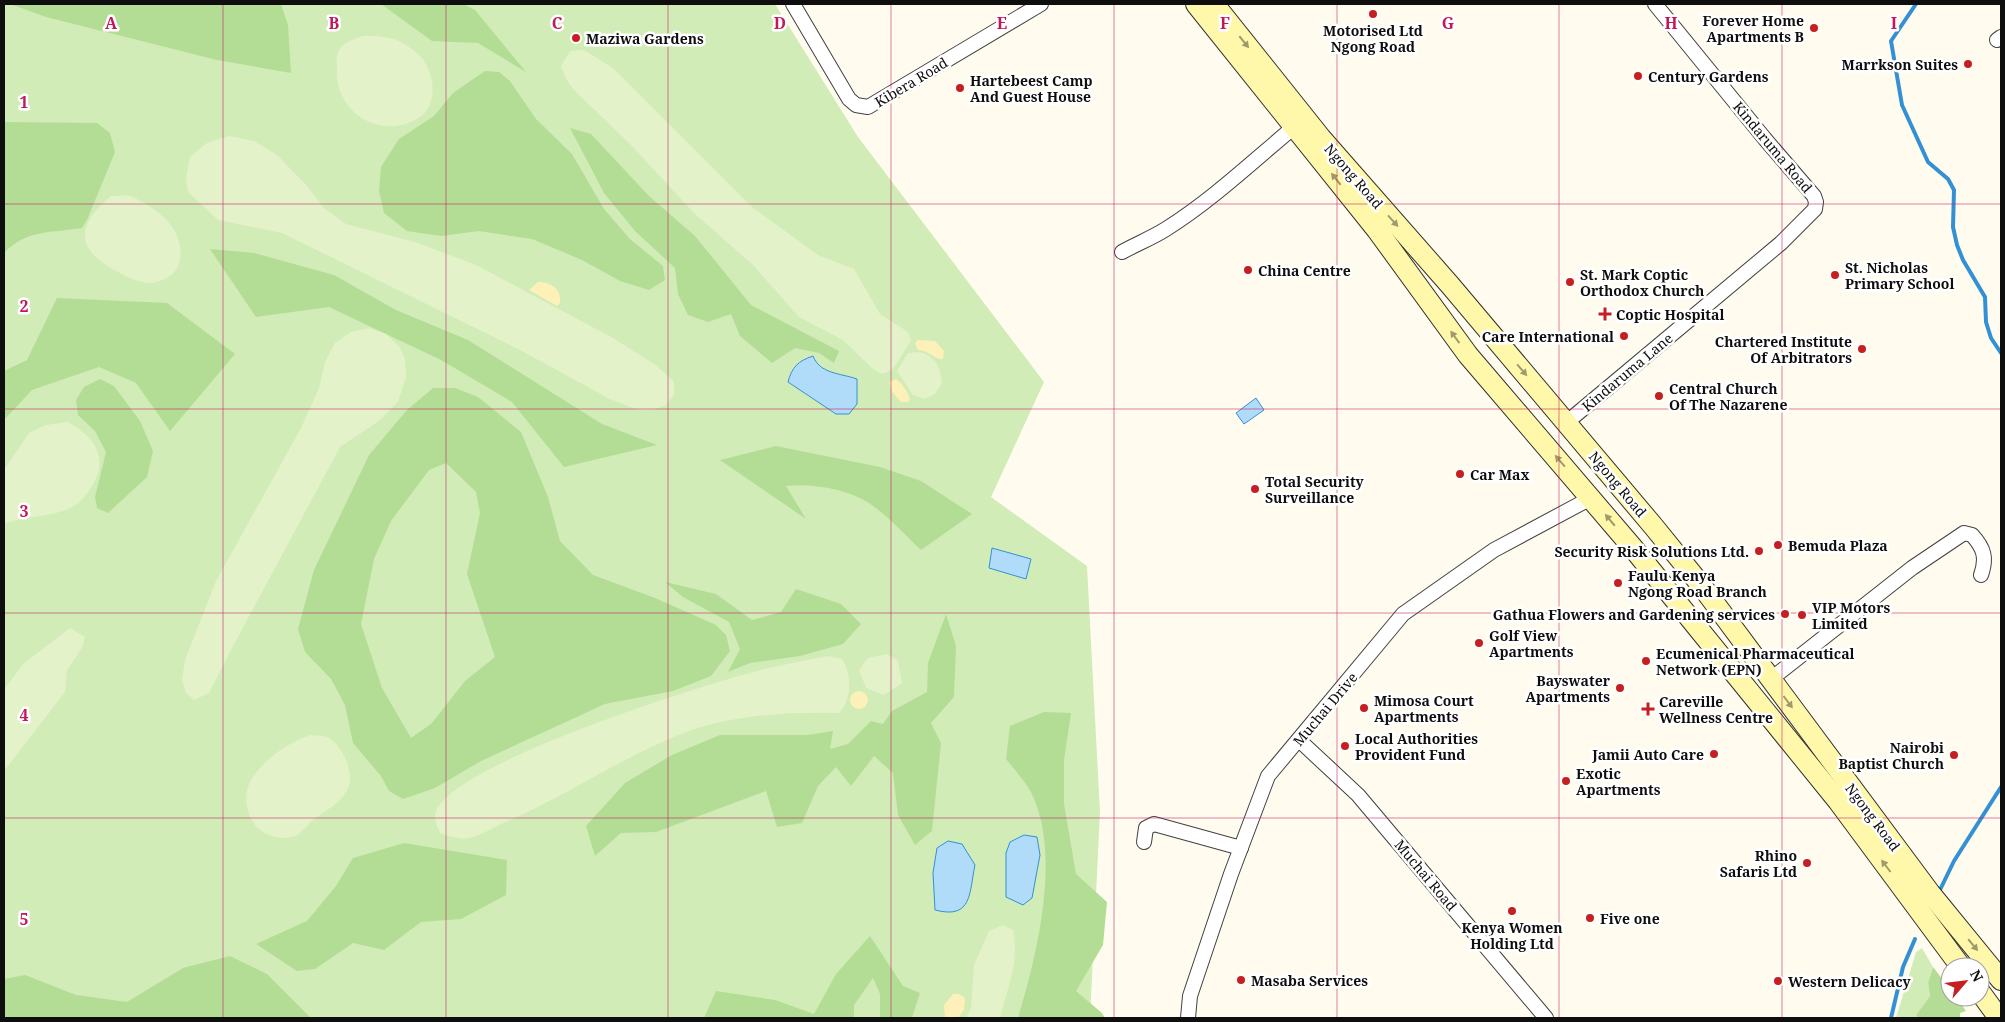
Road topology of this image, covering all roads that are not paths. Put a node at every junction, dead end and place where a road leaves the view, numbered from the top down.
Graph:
1 (793, 4) edge
2 (1041, 4) edge
3 (1196, 4) edge
4 (1655, 4) edge
5 (1219, 5) edge
6 (1294, 127) junction
7 (1780, 243) joint
8 (1122, 252) dead end
9 (1504, 348) junction
10 (1486, 375) junction
11 (1566, 423) junction
12 (1592, 498) junction
13 (1654, 527) junction
14 (1633, 548) junction
15 (1981, 575) dead end
16 (1771, 679) junction
17 (1299, 740) junction
18 (1144, 842) dead end
19 (1241, 848) junction
20 (1922, 899) junction
21 (1954, 957) edge
22 (2001, 980) edge
23 (1990, 1005) edge
24 (1188, 1018) edge
25 (1546, 1018) edge
26 (2000, 1018) edge

1 - 2 street, Kibera Road
3 - 6 main road, Ngong Road
4 - 7 street, Kindaruma Road
5 -> 9 main road, Ngong Road
6 - 8 street
10 -> 6 main road, Ngong Road
7 - 11 street, Kindaruma Lane
9 - 10 main road
9 -> 11 main road, Ngong Road
12 -> 10 main road, Ngong Road
11 - 13 main road, Ngong Road
14 -> 12 main road, Ngong Road
12 - 17 street, Muchai Drive
13 - 14 main road
13 - 16 main road, Ngong Road
20 -> 14 main road, Ngong Road
15 - 16 street
16 -> 20 main road, Ngong Road
17 - 19 street, Muchai Drive
17 - 25 street, Muchai Road
18 - 19 street
19 - 24 street, Muchai Drive
20 - 21 main road, Ngong Road
20 -> 22 main road, Ngong Road
23 - 26 main road

